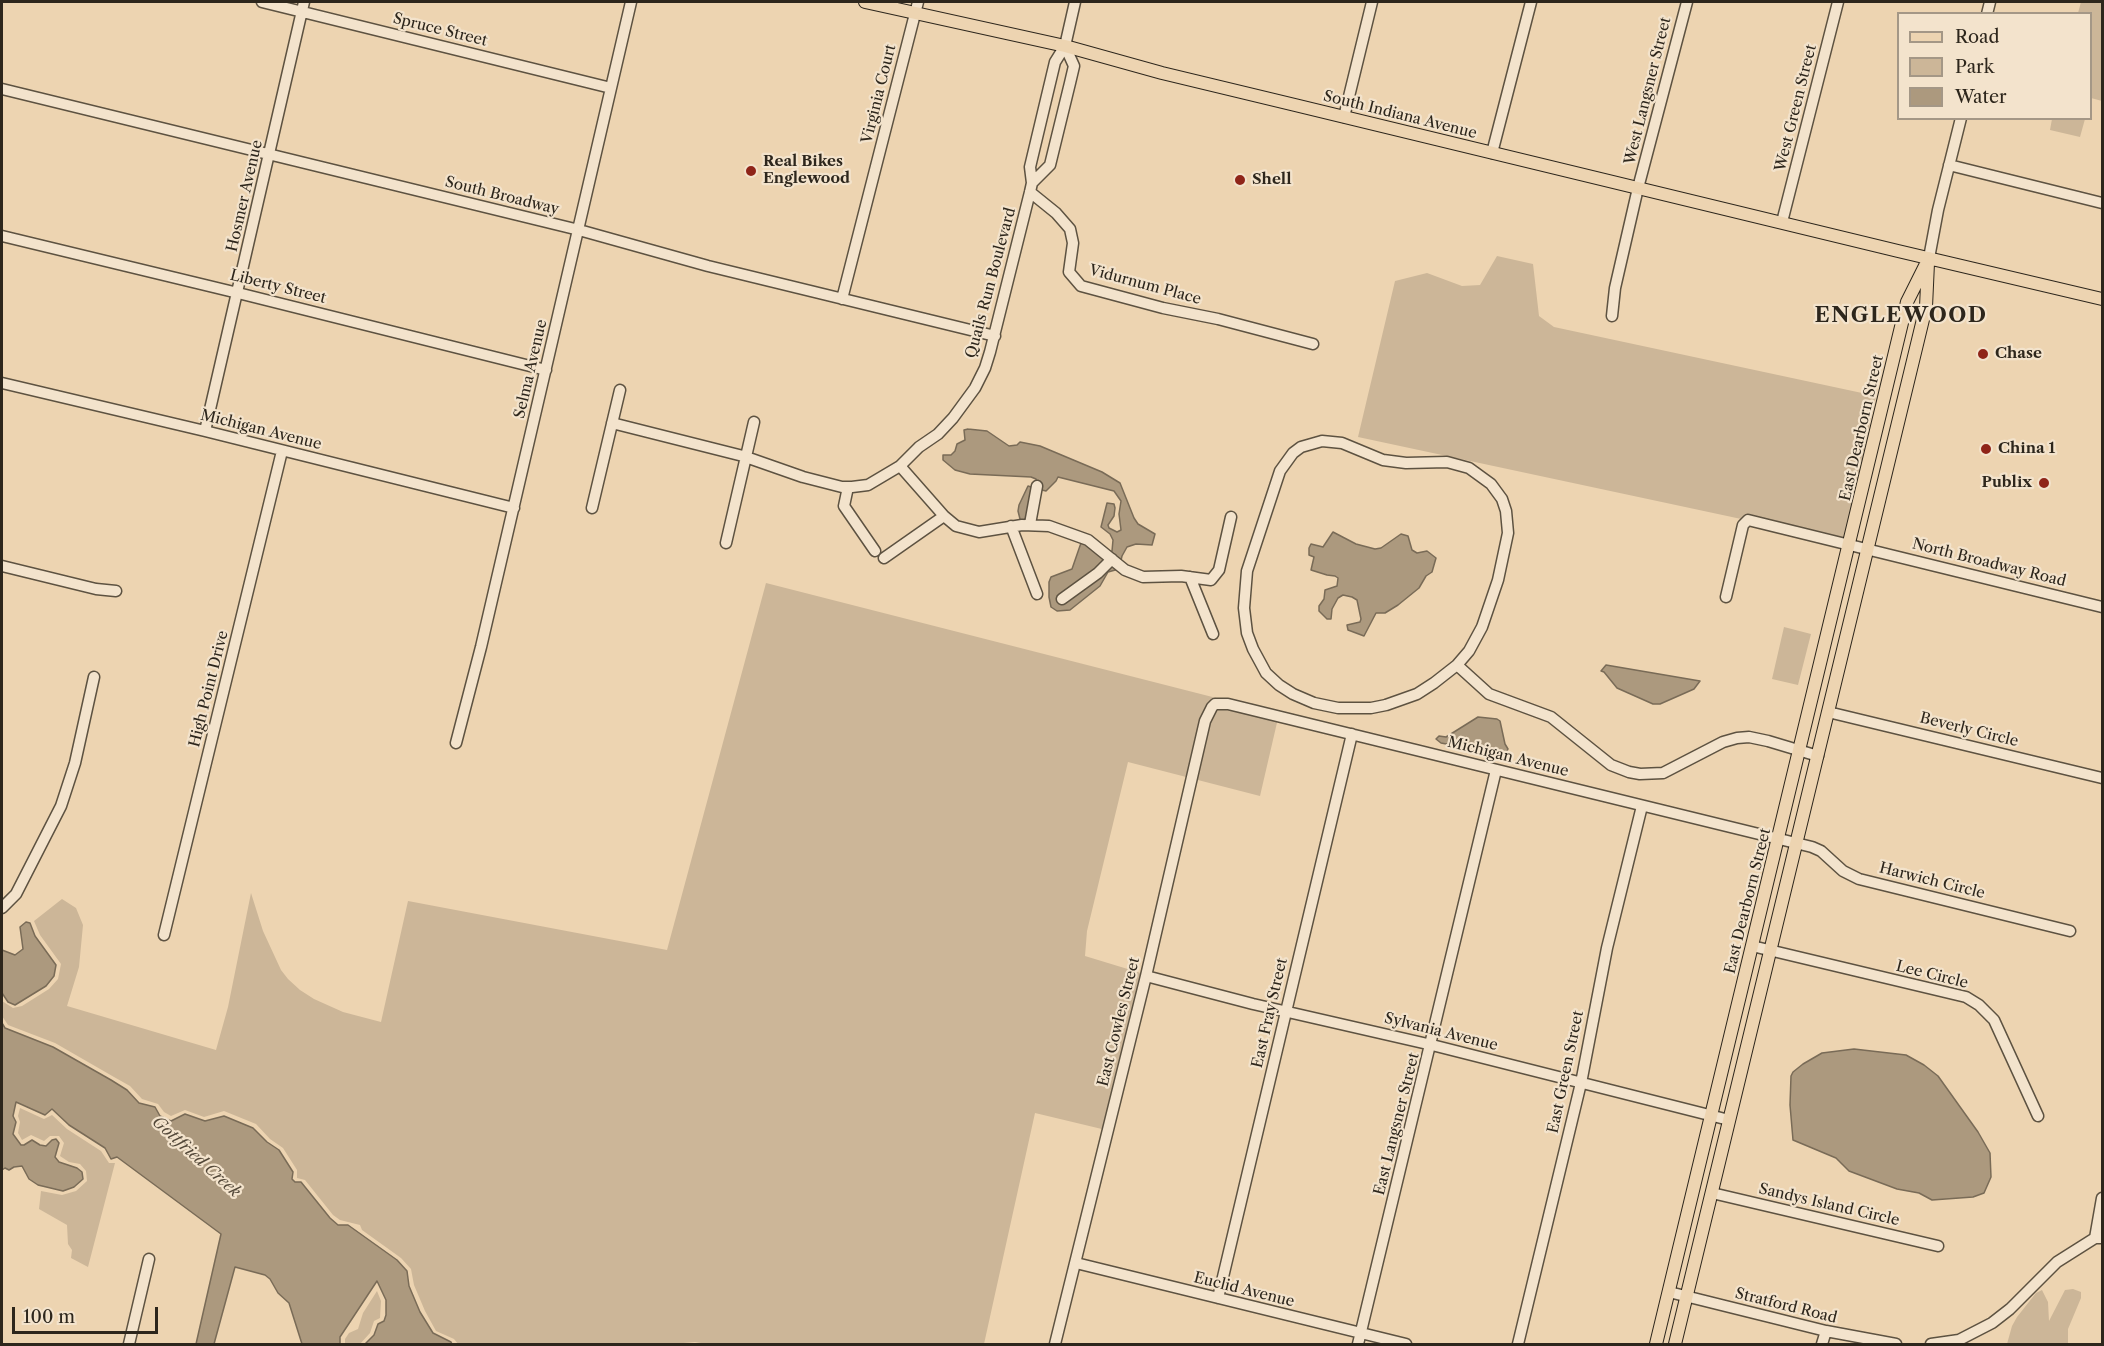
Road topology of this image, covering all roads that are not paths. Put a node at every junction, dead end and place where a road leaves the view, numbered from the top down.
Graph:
1 (262, 2) edge
2 (631, 2) edge
3 (865, 2) edge
4 (1075, 2) edge
5 (1372, 2) edge
6 (1531, 2) edge
7 (1687, 2) edge
8 (1838, 2) edge
9 (303, 6) edge
10 (916, 7) edge
11 (1065, 46) junction
12 (611, 88) junction
13 (2, 89) edge
14 (1344, 117) junction
15 (1960, 120) edge
16 (1492, 153) junction
17 (270, 155) junction
18 (1949, 165) junction
19 (1031, 188) junction
20 (1638, 188) junction
21 (2103, 203) edge
22 (1782, 222) junction
23 (579, 231) junction
24 (2, 236) edge
25 (1929, 258) junction
26 (238, 293) junction
27 (842, 298) junction
28 (2103, 298) edge
29 (1612, 316) dead end
30 (995, 336) junction
31 (1313, 344) dead end
32 (546, 370) junction
33 (2, 383) edge
34 (620, 390) dead end
35 (754, 422) dead end
36 (612, 423) junction
37 (205, 431) junction
38 (282, 451) junction
39 (746, 457) junction
40 (900, 466) junction
41 (1037, 486) dead end
42 (848, 487) junction
43 (513, 508) junction
44 (592, 508) dead end
45 (944, 516) junction
46 (1231, 517) dead end
47 (1030, 524) junction
48 (1011, 526) junction
49 (726, 543) dead end
50 (1850, 544) junction
51 (1869, 548) junction
52 (1112, 560) junction
53 (2, 566) edge
54 (1190, 577) junction
55 (116, 591) dead end
56 (1037, 594) dead end
57 (1726, 597) dead end
58 (1062, 599) dead end
59 (2103, 607) edge
60 (1212, 634) dead end
61 (1458, 665) junction
62 (94, 677) dead end
63 (1212, 706) joint
64 (1828, 712) junction
65 (1352, 734) junction
66 (456, 743) dead end
67 (1799, 751) junction
68 (1818, 756) junction
69 (1496, 770) junction
70 (2103, 778) edge
71 (1642, 806) junction
72 (1778, 839) junction
73 (1796, 843) junction
74 (2, 908) edge
75 (2070, 930) dead end
76 (164, 935) dead end
77 (1752, 946) junction
78 (1770, 951) junction
79 (1146, 976) junction
80 (1286, 1010) junction
81 (1432, 1045) junction
82 (1581, 1083) junction
83 (1711, 1116) junction
84 (2038, 1116) dead end
85 (1729, 1120) junction
86 (1712, 1193) junction
87 (2103, 1198) edge
88 (2099, 1238) edge
89 (1938, 1246) dead end
90 (149, 1259) dead end
91 (1076, 1263) junction
92 (1668, 1292) junction
93 (1687, 1296) junction
94 (1218, 1298) junction
95 (1826, 1331) junction
96 (1360, 1339) edge
97 (129, 1344) edge
98 (1055, 1344) edge
99 (1406, 1344) edge
100 (1518, 1344) edge
101 (1656, 1344) edge
102 (1675, 1344) edge
103 (1822, 1344) edge
104 (1896, 1344) edge
105 (1931, 1344) edge
106 (1946, 1344) edge

1 - 9 street, Spruce Street
2 - 12 street, Selma Avenue
3 - 10 main road, South Indiana Avenue
4 - 11 street
5 - 14 street
6 - 16 street
7 - 20 street, West Langsner Street
8 - 22 street, West Green Street
9 - 12 street, Spruce Street
9 - 17 street, Hosmer Avenue
10 - 11 main road, South Indiana Avenue
10 - 27 street, Virginia Court
11 - 14 main road, South Indiana Avenue
11 - 19 street, Quails Run Boulevard
11 - 19 street, Quails Run Boulevard
12 - 23 street, Selma Avenue
13 - 17 street, South Broadway
14 - 16 main road, South Indiana Avenue
15 - 18 street
16 - 20 main road, South Indiana Avenue
17 - 23 street, South Broadway
17 - 26 street, Hosmer Avenue
18 - 21 street
18 - 25 street
19 - 30 street, Quails Run Boulevard
19 - 31 street, Vidurnum Place
20 - 22 main road, South Indiana Avenue
20 - 29 street
22 - 25 main road, South Indiana Avenue
23 - 27 street, South Broadway
23 - 32 street, Selma Avenue
24 - 26 street, Liberty Street
25 - 28 main road, South Indiana Avenue
25 - 50 main road, East Dearborn Street
25 - 51 main road
26 - 32 street, Liberty Street
26 - 37 street, Hosmer Avenue
27 - 30 street, South Broadway
30 - 40 street, Quails Run Boulevard
32 - 43 street, Selma Avenue
33 - 37 street, Michigan Avenue
34 - 36 street
35 - 39 street
36 - 39 street, Quails Run Boulevard
36 - 44 street
37 - 38 street, Michigan Avenue
38 - 43 street, Michigan Avenue
38 - 76 street, High Point Drive
39 - 42 street, Quails Run Boulevard
39 - 49 street
40 - 42 street, Quails Run Boulevard
40 - 45 street
41 - 47 street
42 - 45 street
43 - 66 street, Selma Avenue
45 - 48 street
46 - 54 street
47 - 48 street
47 - 52 street
48 - 56 street
50 - 51 street, North Broadway Road
50 - 57 street, North Broadway Road
50 - 67 main road, East Dearborn Street
51 - 59 street, North Broadway Road
51 - 64 main road
52 - 54 street
52 - 58 street
53 - 55 street
54 - 60 street
61 - 61 street
61 - 67 street
62 - 74 street
63 - 65 street, Michigan Avenue
63 - 79 street, East Cowles Street
64 - 68 main road
64 - 70 street, Beverly Circle
65 - 69 street, Michigan Avenue
65 - 80 street, East Fray Street
67 - 68 street
67 - 72 main road, East Dearborn Street
68 - 73 main road
69 - 71 street, Michigan Avenue
69 - 81 street, East Langsner Street
71 - 72 street, Michigan Avenue
71 - 82 street, East Green Street
72 - 73 street, Michigan Avenue
72 - 77 main road, East Dearborn Street
73 - 75 street, Harwich Circle
73 - 78 main road
77 - 78 street, Lee Circle
77 - 83 main road, East Dearborn Street
78 - 84 street, Lee Circle
78 - 85 main road
79 - 80 street, Sylvania Avenue
79 - 91 street, East Cowles Street
80 - 81 street, Sylvania Avenue
80 - 94 street, East Fray Street
81 - 82 street, Sylvania Avenue
81 - 96 street, East Langsner Street
82 - 83 street, Sylvania Avenue
82 - 100 street, East Green Street
83 - 85 street, Sylvania Avenue
83 - 92 main road, East Dearborn Street
85 - 86 main road
86 - 89 street, Sandys Island Circle
86 - 93 main road
87 - 88 street
88 - 106 street
90 - 97 street
91 - 94 street, Euclid Avenue
91 - 98 street, East Cowles Street
92 - 93 street, Stratford Road
92 - 101 main road, East Dearborn Street
93 - 95 street, Stratford Road
93 - 102 main road
94 - 96 street, Euclid Avenue
95 - 103 street
95 - 104 street, Stratford Road
96 - 99 street, Euclid Avenue
105 - 106 street

